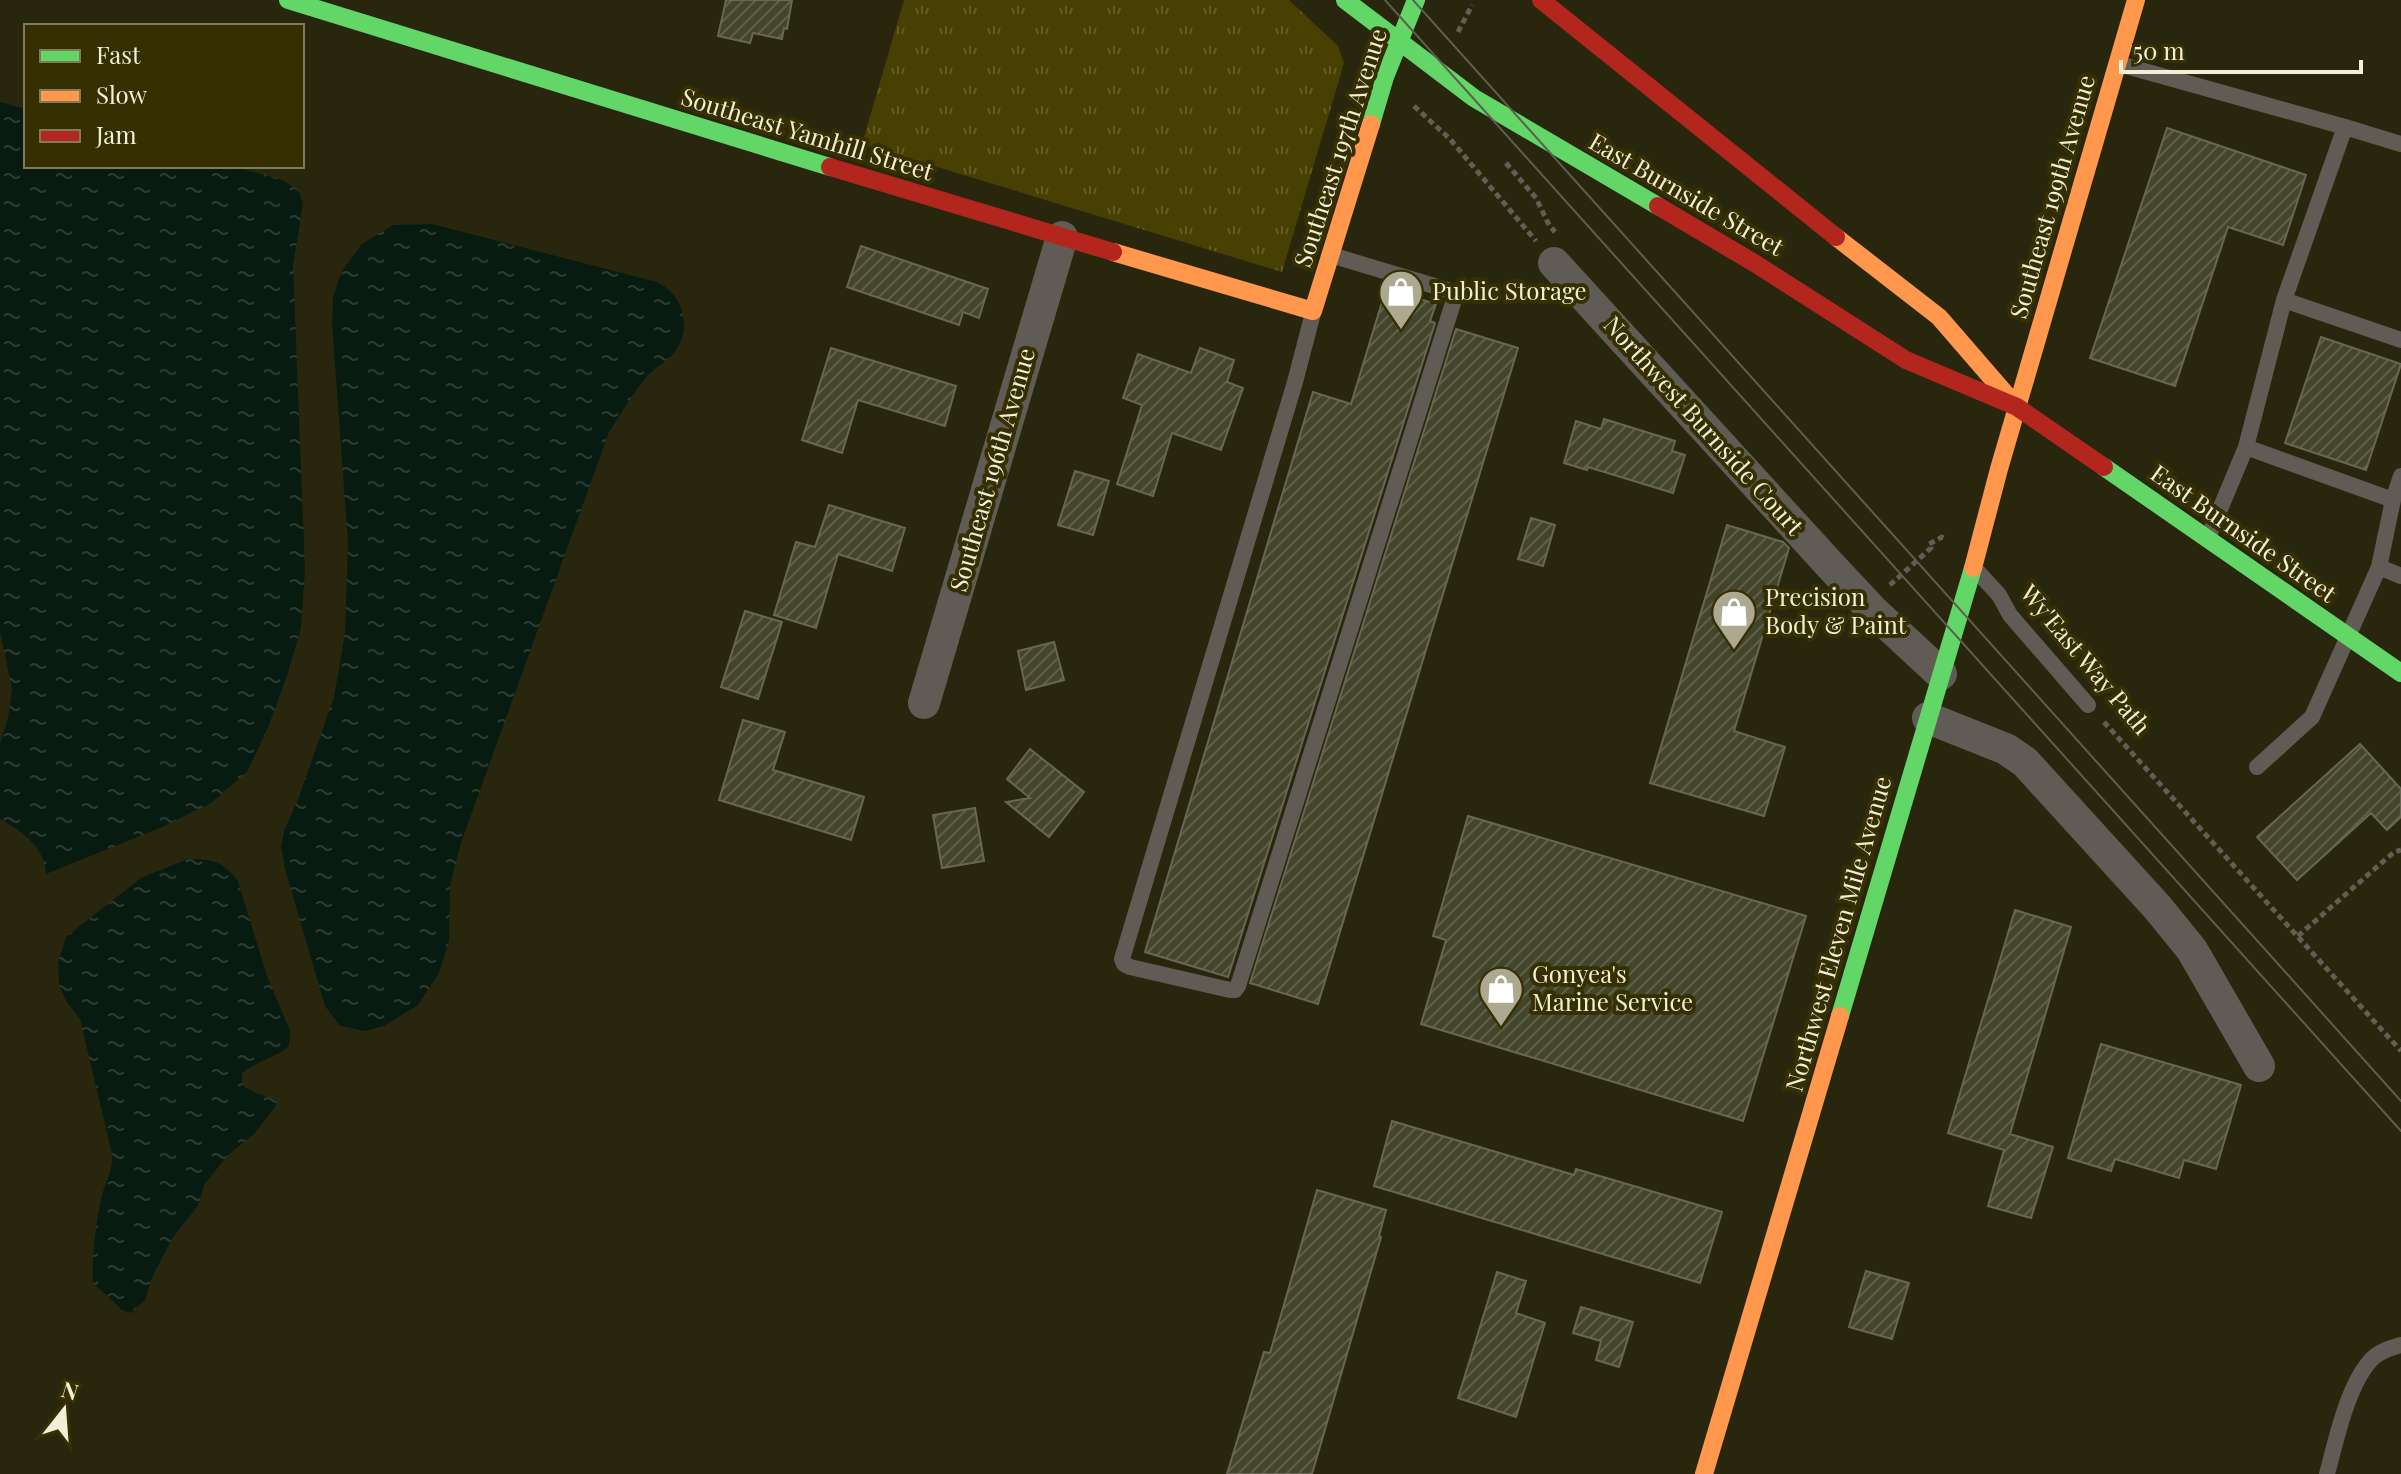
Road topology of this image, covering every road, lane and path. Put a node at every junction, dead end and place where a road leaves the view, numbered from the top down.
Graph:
1 (288, 0) edge
2 (1345, 0) edge
3 (1416, 0) edge
4 (1541, 0) edge
5 (2136, 0) edge
6 (1472, 5) dead end
7 (1458, 32) dead end
8 (1398, 42) junction
9 (2117, 64) junction
10 (1408, 99) dead end
11 (2345, 127) junction
12 (2401, 144) edge
13 (1062, 237) junction
14 (1331, 254) junction
15 (1554, 263) joint
16 (2284, 300) junction
17 (1313, 311) junction
18 (2401, 340) edge
19 (2017, 407) junction
20 (2246, 447) junction
21 (2401, 476) edge
22 (2393, 500) junction
23 (2208, 538) junction
24 (1973, 567) junction
25 (2379, 567) junction
26 (2401, 576) edge
27 (1893, 591) dead end
28 (2348, 636) junction
29 (2401, 673) edge
30 (1941, 674) junction
31 (924, 703) dead end
32 (2088, 705) joint
33 (1928, 718) junction
34 (2257, 767) dead end
35 (2401, 850) edge
36 (2298, 936) junction
37 (2401, 1051) edge
38 (2259, 1066) dead end
39 (2401, 1345) edge
40 (1704, 1474) edge
41 (2327, 1474) edge

1 - 13 street, Southeast Yamhill Street
2 - 8 street, East Burnside Street
3 - 8 street, Southeast 197th Avenue
4 - 19 street, East Burnside Street
5 - 9 street, Southeast 199th Avenue
6 - 7 path
8 - 14 street, Southeast 197th Avenue
8 - 19 street, East Burnside Street
9 - 11 lane
9 - 19 street, Southeast 199th Avenue
10 - 15 path
11 - 12 lane
11 - 16 lane
13 - 17 street, Southeast Yamhill Street
13 - 31 street, Southeast 196th Avenue
14 - 17 street, Southeast 197th Avenue
14 - 17 lane
15 - 30 street, Northwest Burnside Court
16 - 18 lane
16 - 20 lane
19 - 23 street, East Burnside Street
19 - 24 street, Northwest Eleven Mile Avenue
20 - 22 lane
20 - 23 lane
21 - 22 lane
22 - 25 lane
23 - 28 street, East Burnside Street
24 - 27 path
24 - 30 street, Northwest Eleven Mile Avenue
24 - 32 lane, Wy'East Way Path
25 - 26 lane
25 - 28 lane
28 - 29 street, East Burnside Street
28 - 34 lane
30 - 33 street, Northwest Eleven Mile Avenue
32 - 36 path, Wy'East Way Path
33 - 38 street
33 - 40 street, Northwest Eleven Mile Avenue
35 - 36 path
36 - 37 path, Wy'East Way Path
39 - 41 lane

